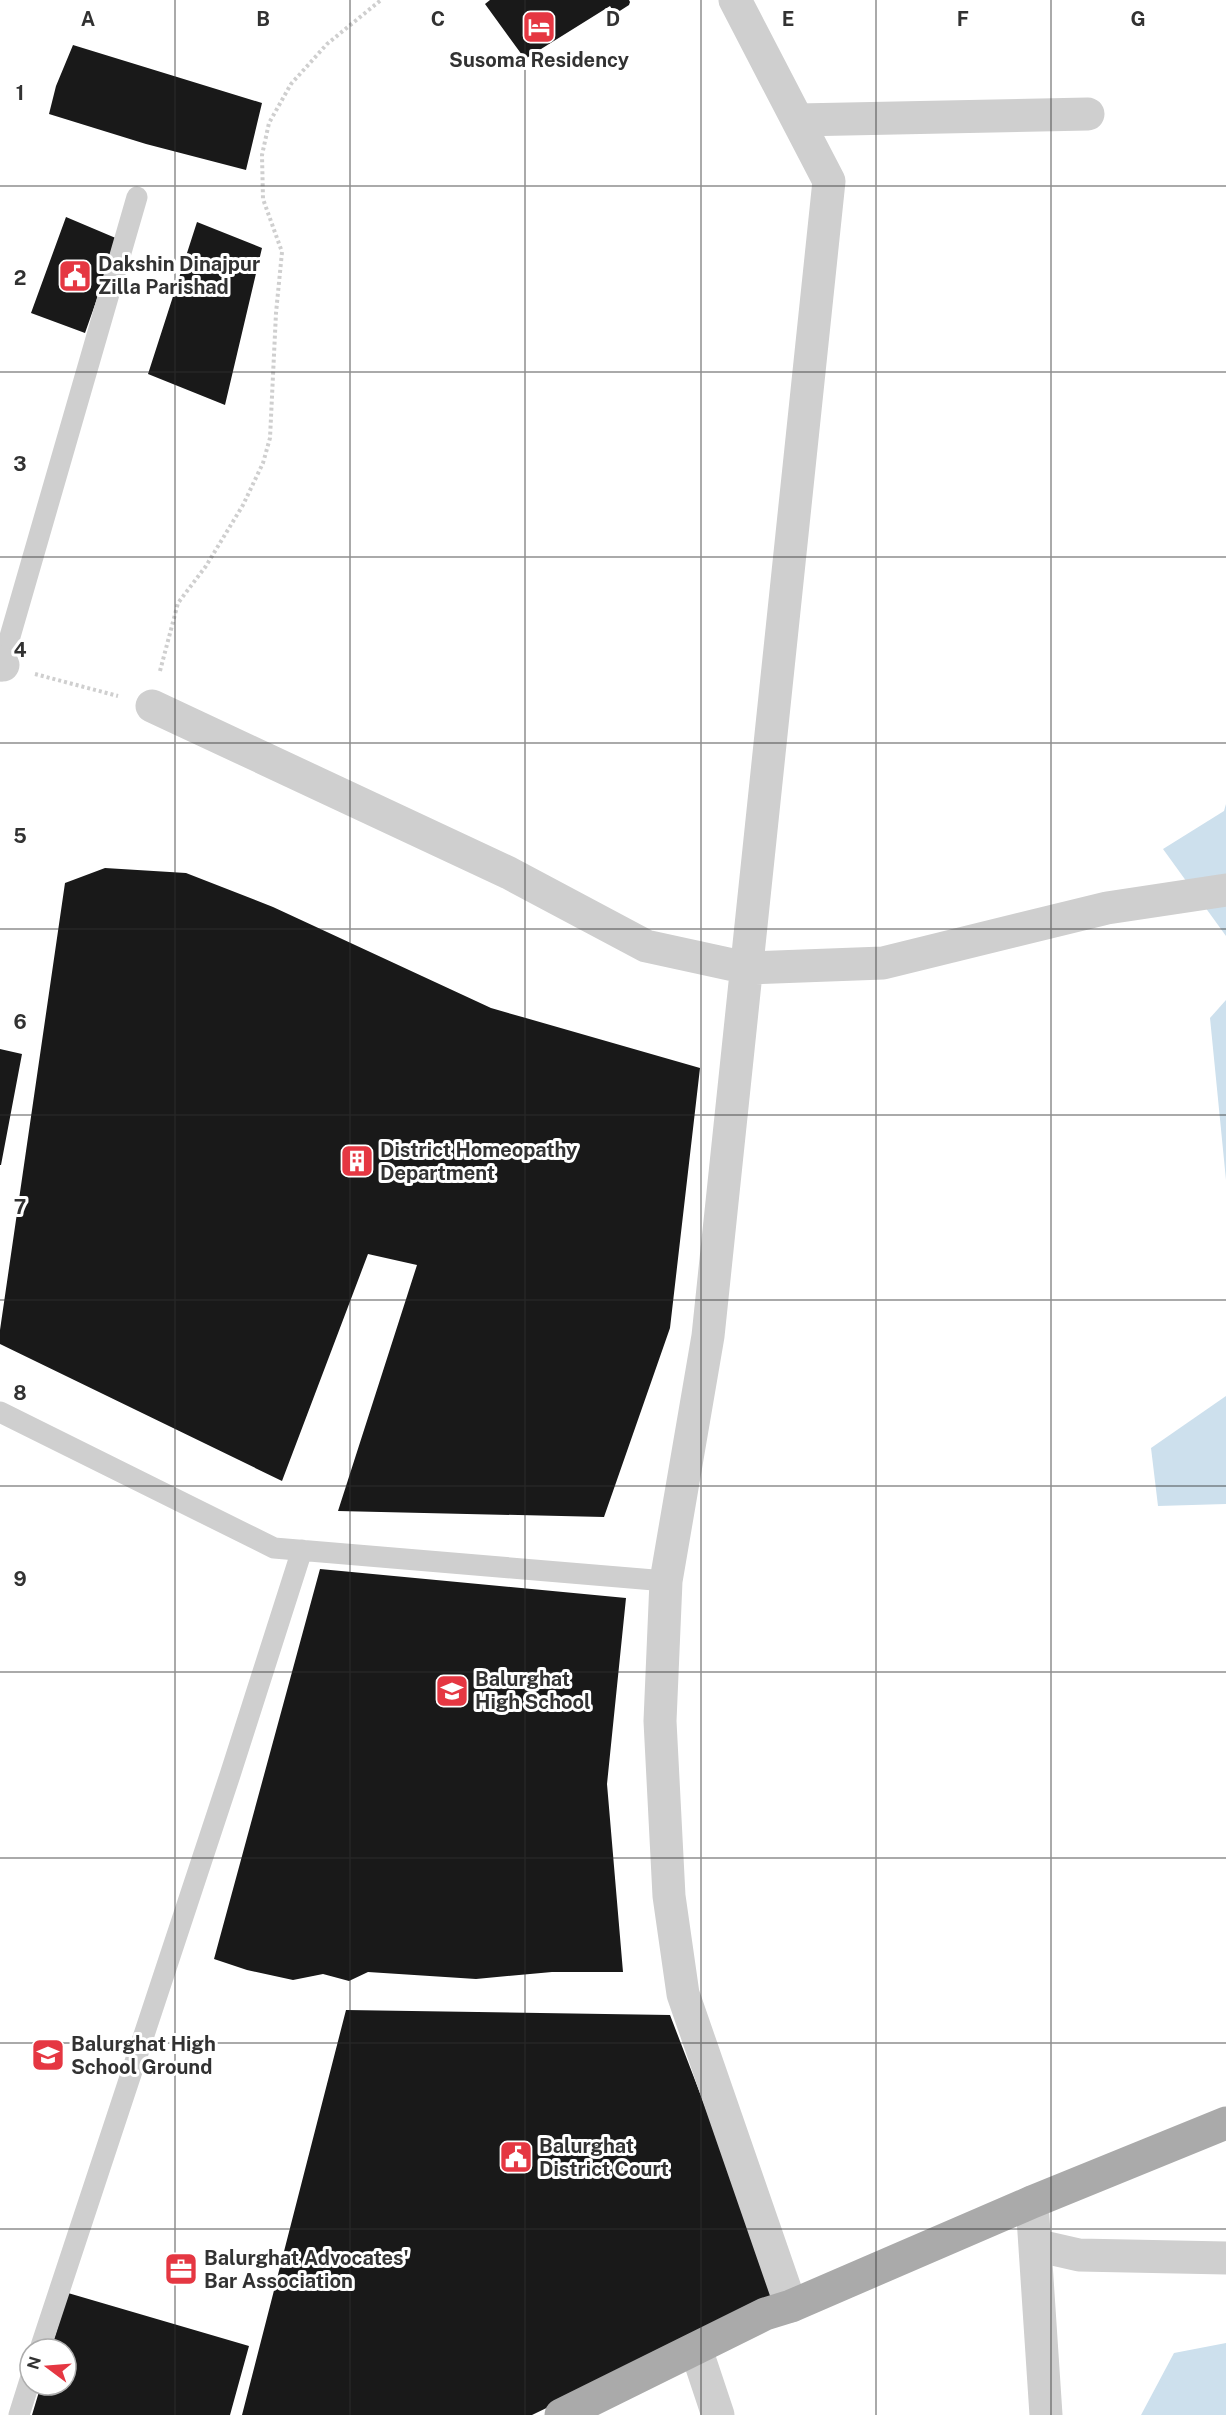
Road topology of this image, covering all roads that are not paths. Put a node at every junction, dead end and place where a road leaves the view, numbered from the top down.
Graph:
1 (735, 0) edge
2 (1088, 114) dead end
3 (798, 120) junction
4 (137, 197) dead end
5 (1, 666) edge
6 (152, 706) road end
7 (1226, 890) edge
8 (747, 968) junction
9 (0, 1412) edge
10 (302, 1550) junction
11 (666, 1581) junction
12 (1226, 2123) edge
13 (1032, 2202) junction
14 (1035, 2245) junction
15 (1226, 2258) edge
16 (791, 2306) junction
17 (44, 2337) edge
18 (696, 2349) junction
19 (25, 2397) edge
20 (19, 2415) edge
21 (561, 2415) edge
22 (718, 2415) edge
23 (1046, 2415) edge

1 - 3 street
2 - 3 street
3 - 8 street
4 - 5 lane
6 - 8 street
7 - 8 street
8 - 11 street
9 - 10 lane
10 - 11 lane
10 - 17 lane
11 - 16 street
12 - 13 main road
13 - 14 street
13 - 16 main road
14 - 15 street
14 - 23 street
16 - 18 main road
18 - 21 main road
18 - 22 street
19 - 20 lane

